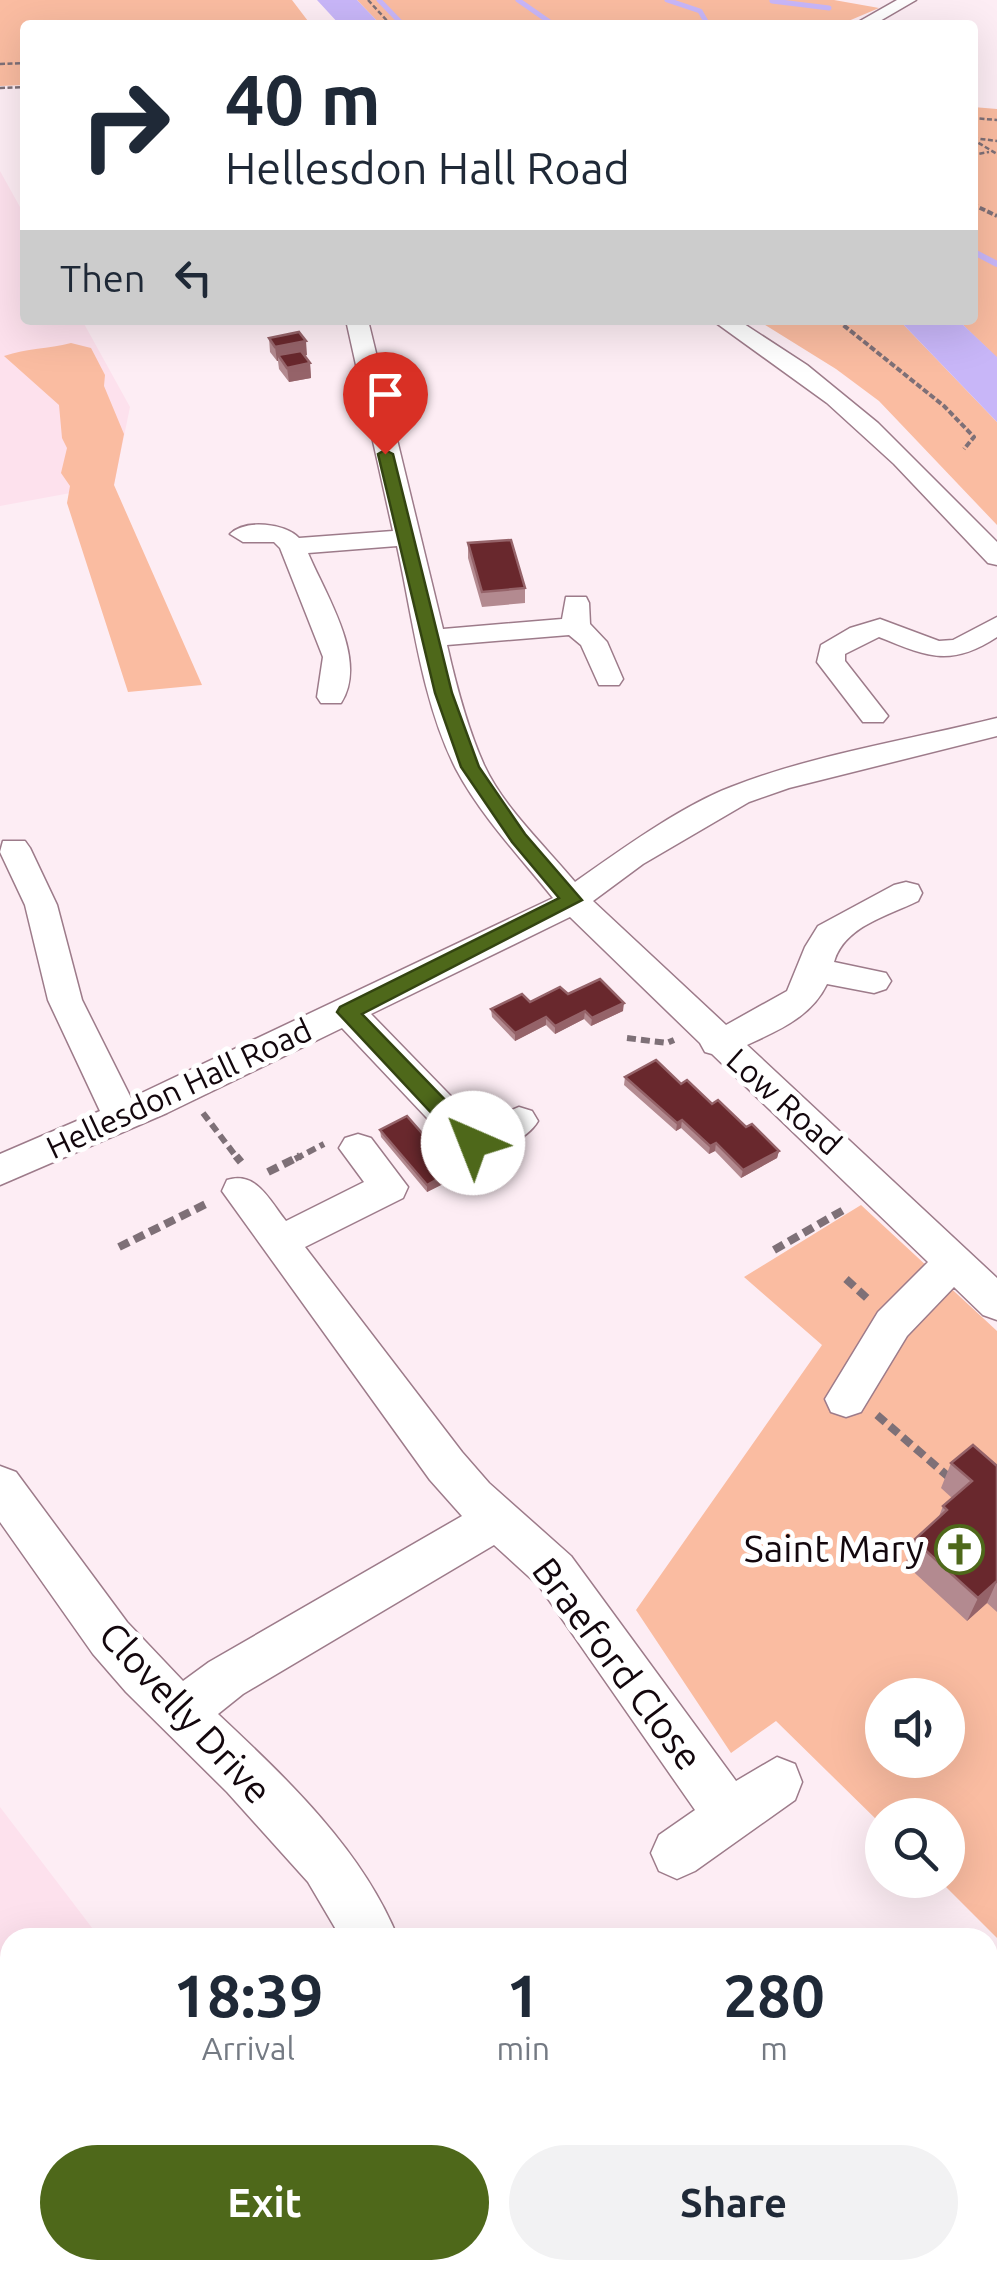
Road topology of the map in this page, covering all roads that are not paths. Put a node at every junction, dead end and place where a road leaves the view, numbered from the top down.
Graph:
1 (908, 0) edge
2 (870, 20) edge
3 (358, 325) edge
4 (731, 325) edge
5 (287, 533) junction
6 (243, 534) dead end
7 (405, 538) junction
8 (997, 556) edge
9 (997, 625) edge
10 (430, 638) junction
11 (368, 674) dead end
12 (609, 679) dead end
13 (873, 716) dead end
14 (997, 728) edge
15 (14, 848) dead end
16 (906, 893) dead end
17 (572, 900) junction
18 (816, 970) junction
19 (874, 981) dead end
20 (348, 1012) junction
21 (718, 1043) junction
22 (122, 1117) junction
23 (520, 1121) dead end
24 (358, 1148) dead end
25 (0, 1170) edge
26 (242, 1177) road end
27 (280, 1242) junction
28 (956, 1264) junction
29 (997, 1303) edge
30 (848, 1394) road end
31 (0, 1486) edge
32 (496, 1520) junction
33 (182, 1712) junction
34 (778, 1782) dead end
35 (730, 1816) junction
36 (677, 1853) dead end
37 (366, 1928) edge

1 - 2 street
3 - 7 street, Low Road
4 - 8 street
5 - 6 street
5 - 7 street
5 - 11 street
7 - 10 street, Low Road
9 - 13 street
10 - 12 street
10 - 17 street, Low Road
14 - 17 street, Hellesdon Hall Road
15 - 22 street
16 - 18 street
17 - 20 street, Hellesdon Hall Road
17 - 21 street, Low Road
18 - 19 street
18 - 21 street
20 - 22 street, Hellesdon Hall Road
20 - 23 street
21 - 28 street, Low Road
22 - 25 street, Hellesdon Hall Road
24 - 27 street
26 - 27 street, Braeford Close
27 - 32 street, Braeford Close
28 - 29 street, Low Road
28 - 30 street
31 - 33 street, Clovelly Drive
32 - 33 street
32 - 35 street, Braeford Close
33 - 37 street, Clovelly Drive
34 - 35 street
35 - 36 street

